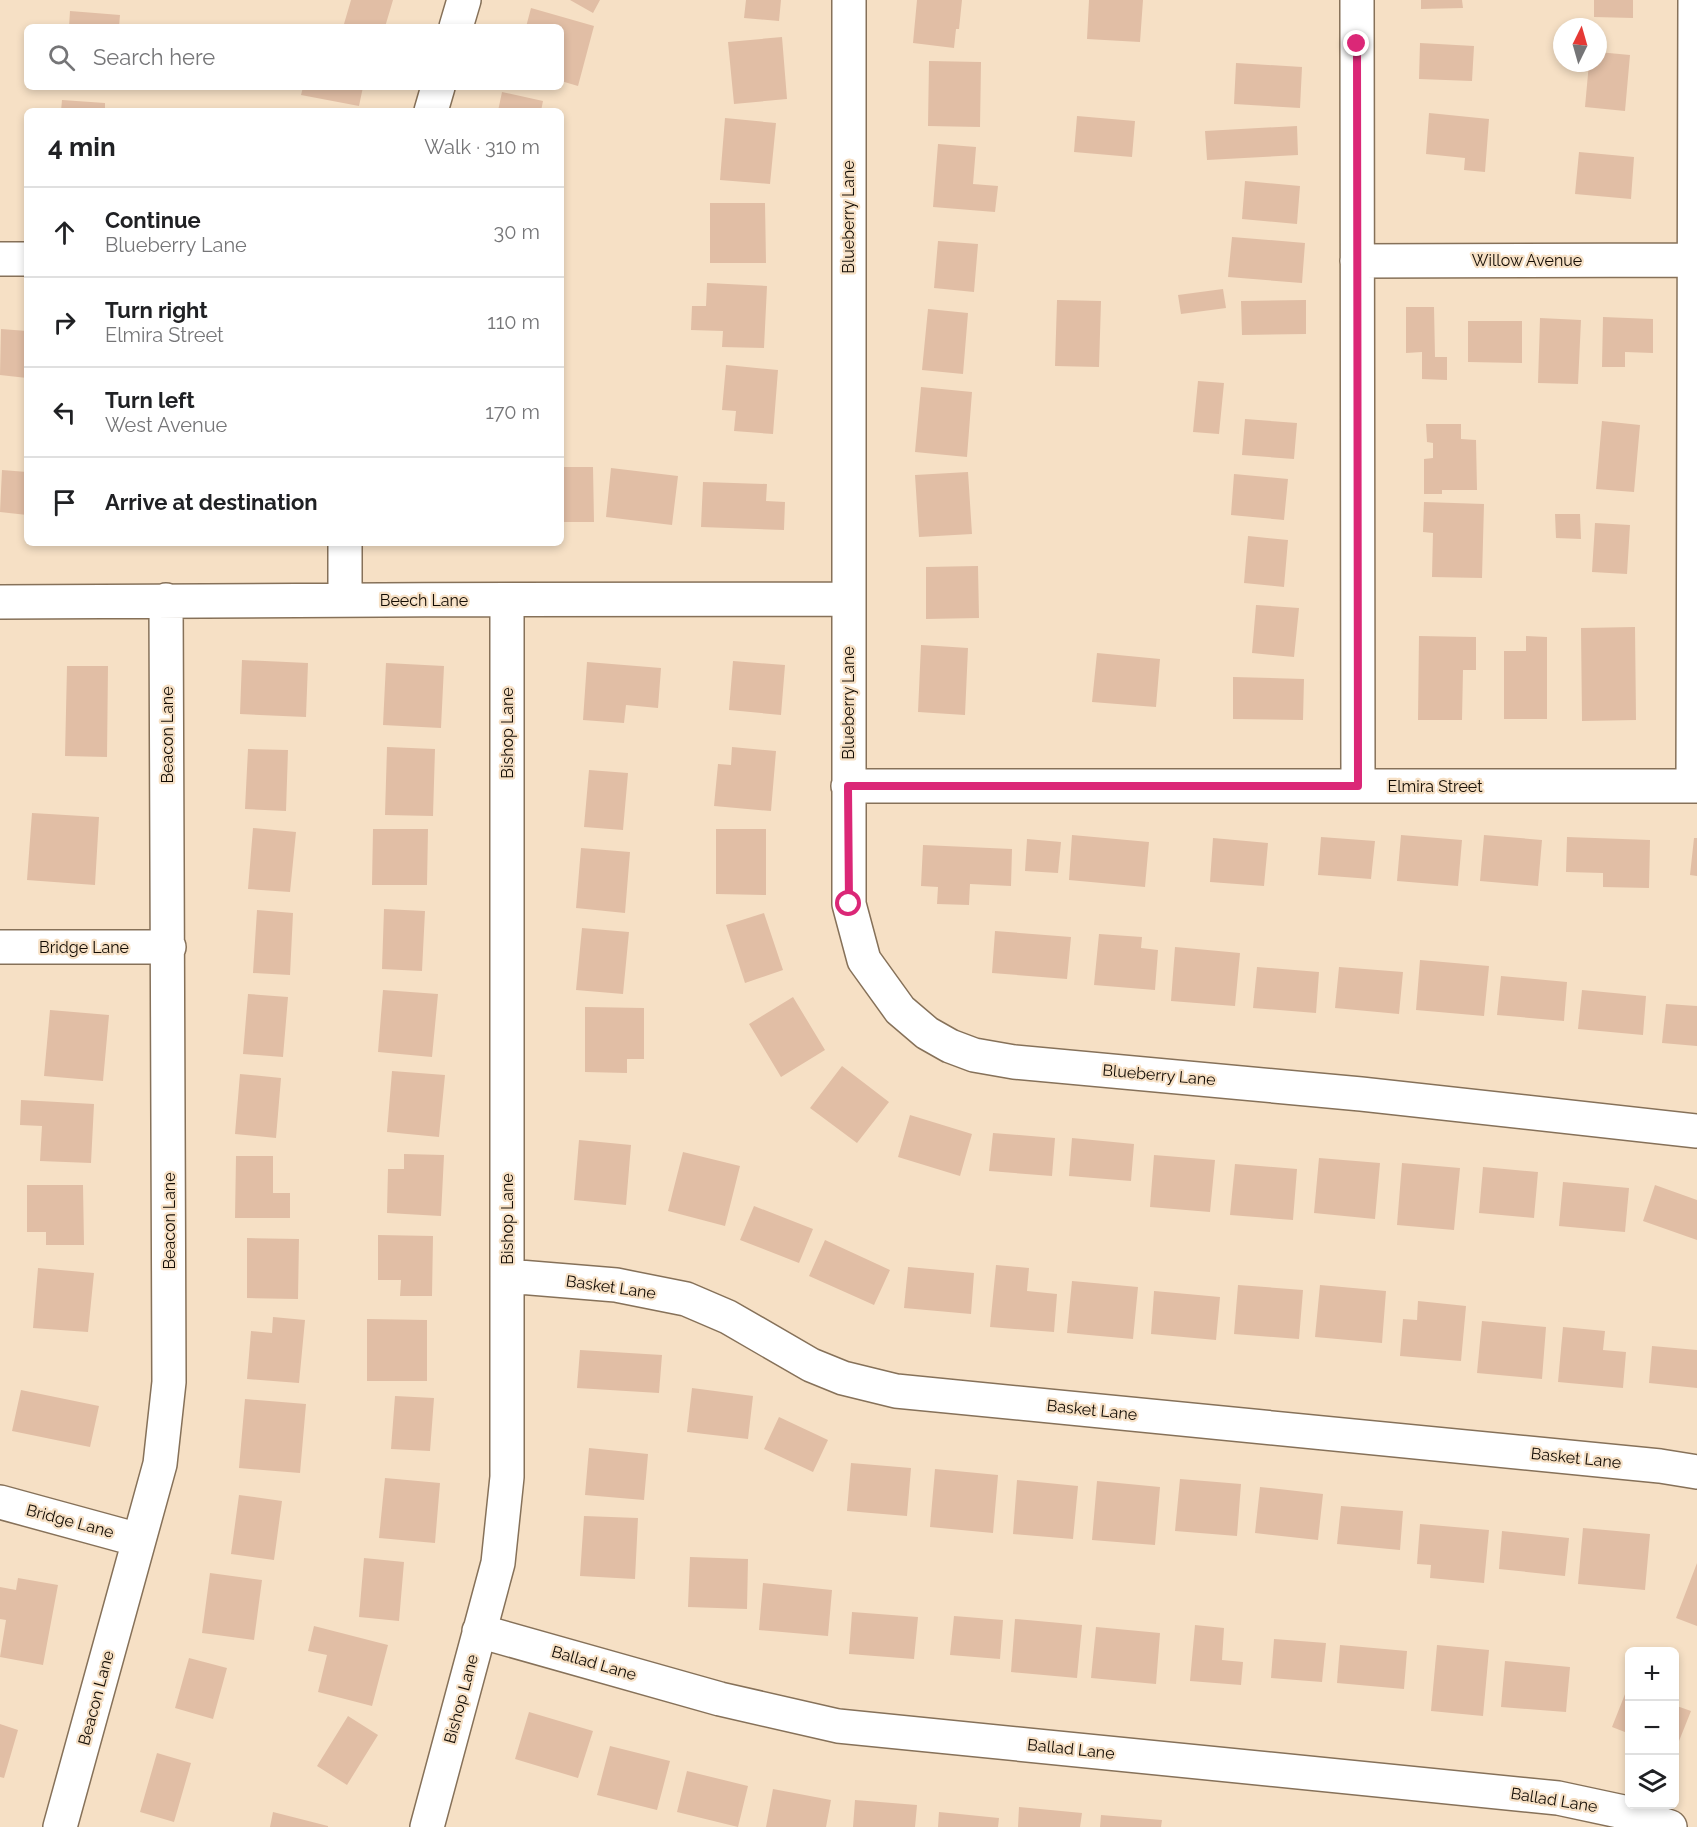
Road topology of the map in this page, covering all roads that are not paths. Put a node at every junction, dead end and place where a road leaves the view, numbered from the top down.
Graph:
1 (464, 0) edge
2 (849, 0) edge
3 (1358, 0) edge
4 (1695, 0) edge
5 (457, 24) edge
6 (437, 90) edge
7 (432, 108) edge
8 (0, 259) edge
9 (24, 259) edge
10 (1696, 260) edge
11 (1357, 261) junction
12 (345, 546) edge
13 (345, 599) junction
14 (848, 599) junction
15 (166, 600) junction
16 (507, 600) junction
17 (0, 602) edge
18 (848, 786) junction
19 (1358, 786) junction
20 (1695, 786) edge
21 (0, 947) edge
22 (169, 947) junction
23 (1697, 1131) edge
24 (507, 1275) junction
25 (1697, 1472) edge
26 (0, 1502) edge
27 (140, 1540) junction
28 (479, 1631) junction
29 (60, 1827) edge
30 (427, 1827) edge
31 (1670, 1827) edge

1 - 5 street
2 - 14 street, Blueberry Lane
3 - 11 street
4 - 10 street
6 - 7 street
8 - 9 street
10 - 11 street, Willow Avenue
10 - 20 street
11 - 19 street
12 - 13 street
13 - 15 street, Beech Lane
13 - 16 street, Beech Lane
14 - 16 street, Beech Lane
14 - 18 street, Blueberry Lane
15 - 17 street, Beech Lane
15 - 22 street, Beacon Lane
16 - 24 street, Bishop Lane
18 - 19 street, Elmira Street
18 - 23 street, Blueberry Lane
19 - 20 street, Elmira Street
21 - 22 street, Bridge Lane
22 - 27 street, Beacon Lane
24 - 25 street, Basket Lane
24 - 28 street, Bishop Lane
26 - 27 street, Bridge Lane
27 - 29 street, Beacon Lane
28 - 30 street, Bishop Lane
28 - 31 street, Ballad Lane

